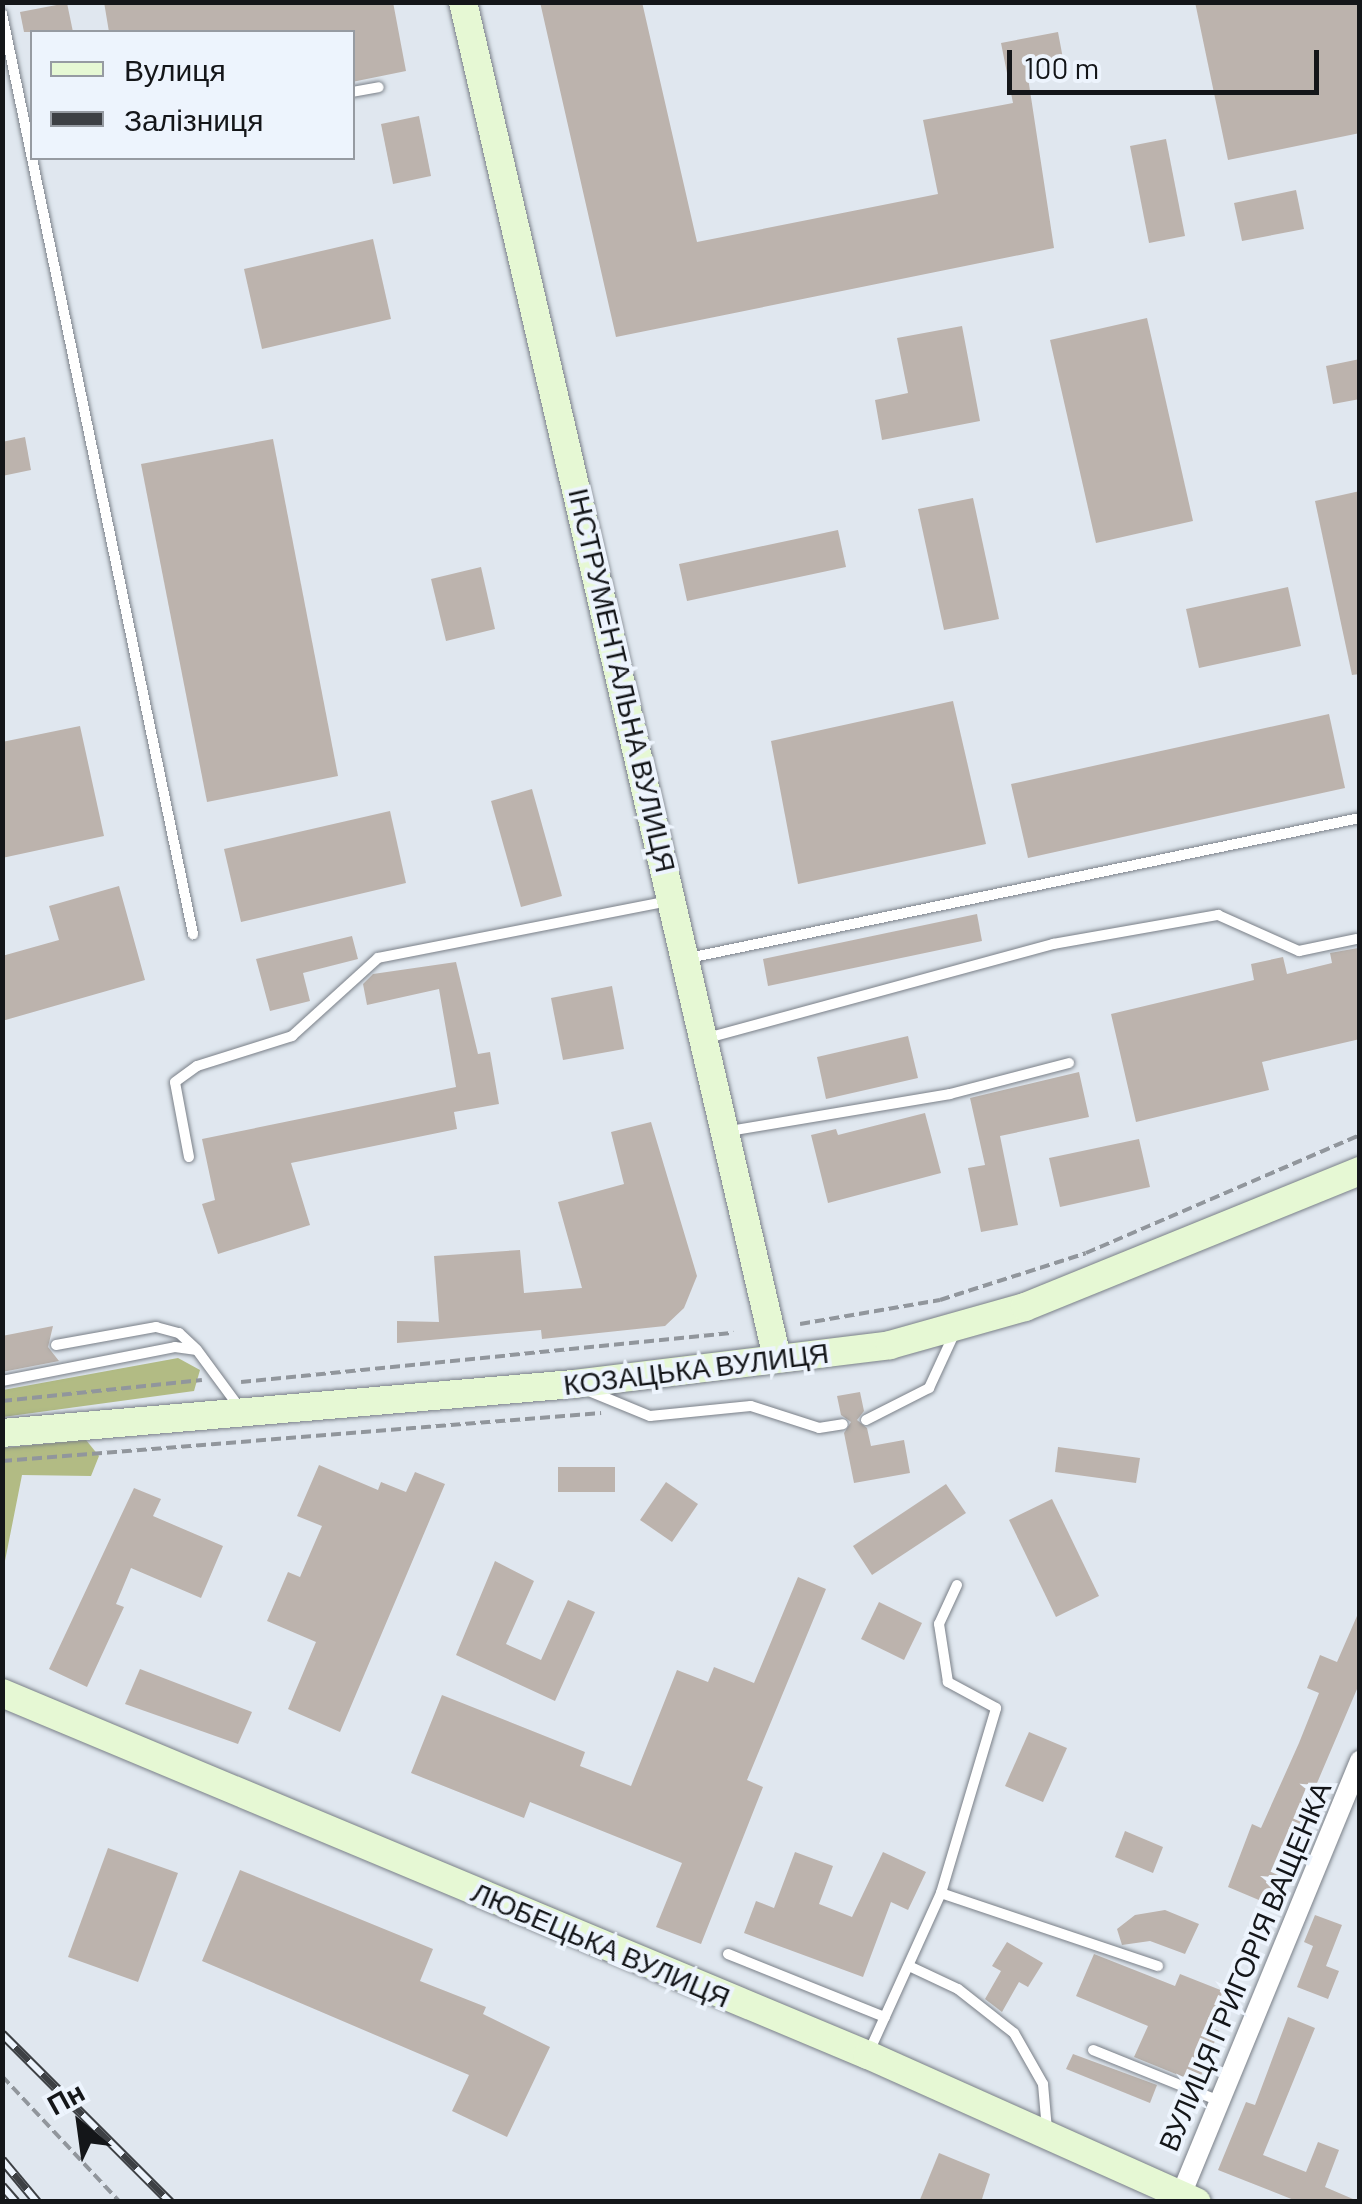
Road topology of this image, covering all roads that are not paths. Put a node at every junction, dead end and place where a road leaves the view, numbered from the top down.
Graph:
1 (463, 2) edge
2 (2, 14) edge
3 (380, 87) dead end
4 (355, 91) edge
5 (30, 142) edge
6 (34, 160) edge
7 (1360, 818) edge
8 (674, 900) junction
9 (193, 934) dead end
10 (1356, 939) dead end
11 (688, 958) junction
12 (708, 1038) junction
13 (1068, 1062) dead end
14 (729, 1131) junction
15 (189, 1157) dead end
16 (1360, 1171) edge
17 (957, 1328) junction
18 (56, 1345) dead end
19 (197, 1350) junction
20 (777, 1358) junction
21 (2, 1381) edge
22 (574, 1384) junction
23 (243, 1412) junction
24 (866, 1420) dead end
25 (843, 1424) dead end
26 (2, 1433) edge
27 (957, 1585) dead end
28 (2, 1693) edge
29 (1360, 1760) edge
30 (941, 1893) junction
31 (728, 1954) dead end
32 (909, 1966) junction
33 (1158, 1966) dead end
34 (885, 2017) junction
35 (1093, 2050) dead end
36 (868, 2055) junction
37 (1220, 2101) junction
38 (1046, 2136) junction
39 (1189, 2198) edge

1 - 8 main road, ІНСТРУМЕНТАЛЬНА ВУЛИЦЯ
2 - 5 lane
3 - 4 lane
6 - 9 lane
7 - 11 lane
8 - 11 main road, ІНСТРУМЕНТАЛЬНА ВУЛИЦЯ
8 - 15 lane
10 - 12 lane
11 - 12 main road, ІНСТРУМЕНТАЛЬНА ВУЛИЦЯ
12 - 14 main road, ІНСТРУМЕНТАЛЬНА ВУЛИЦЯ
13 - 14 lane
14 - 20 main road, ІНСТРУМЕНТАЛЬНА ВУЛИЦЯ
16 - 17 main road, КОЗАЦЬКА ВУЛИЦЯ
17 - 20 main road, КОЗАЦЬКА ВУЛИЦЯ
17 - 24 lane
18 - 19 lane
19 - 21 lane
19 - 23 lane
20 - 22 main road, КОЗАЦЬКА ВУЛИЦЯ
22 - 23 main road, КОЗАЦЬКА ВУЛИЦЯ
22 - 25 lane
23 - 26 main road, КОЗАЦЬКА ВУЛИЦЯ
27 - 30 lane
28 - 36 main road, ЛЮБЕЦЬКА ВУЛИЦЯ
29 - 37 street, ВУЛИЦЯ ГРИГОРІЯ ВАЩЕНКА
30 - 32 lane
30 - 33 lane
31 - 34 lane
32 - 34 lane
32 - 38 lane
34 - 36 lane
35 - 37 lane
36 - 38 main road, ЛЮБЕЦЬКА ВУЛИЦЯ
37 - 39 street, ВУЛИЦЯ ГРИГОРІЯ ВАЩЕНКА
38 - 39 main road, ЛЮБЕЦЬКА ВУЛИЦЯ

